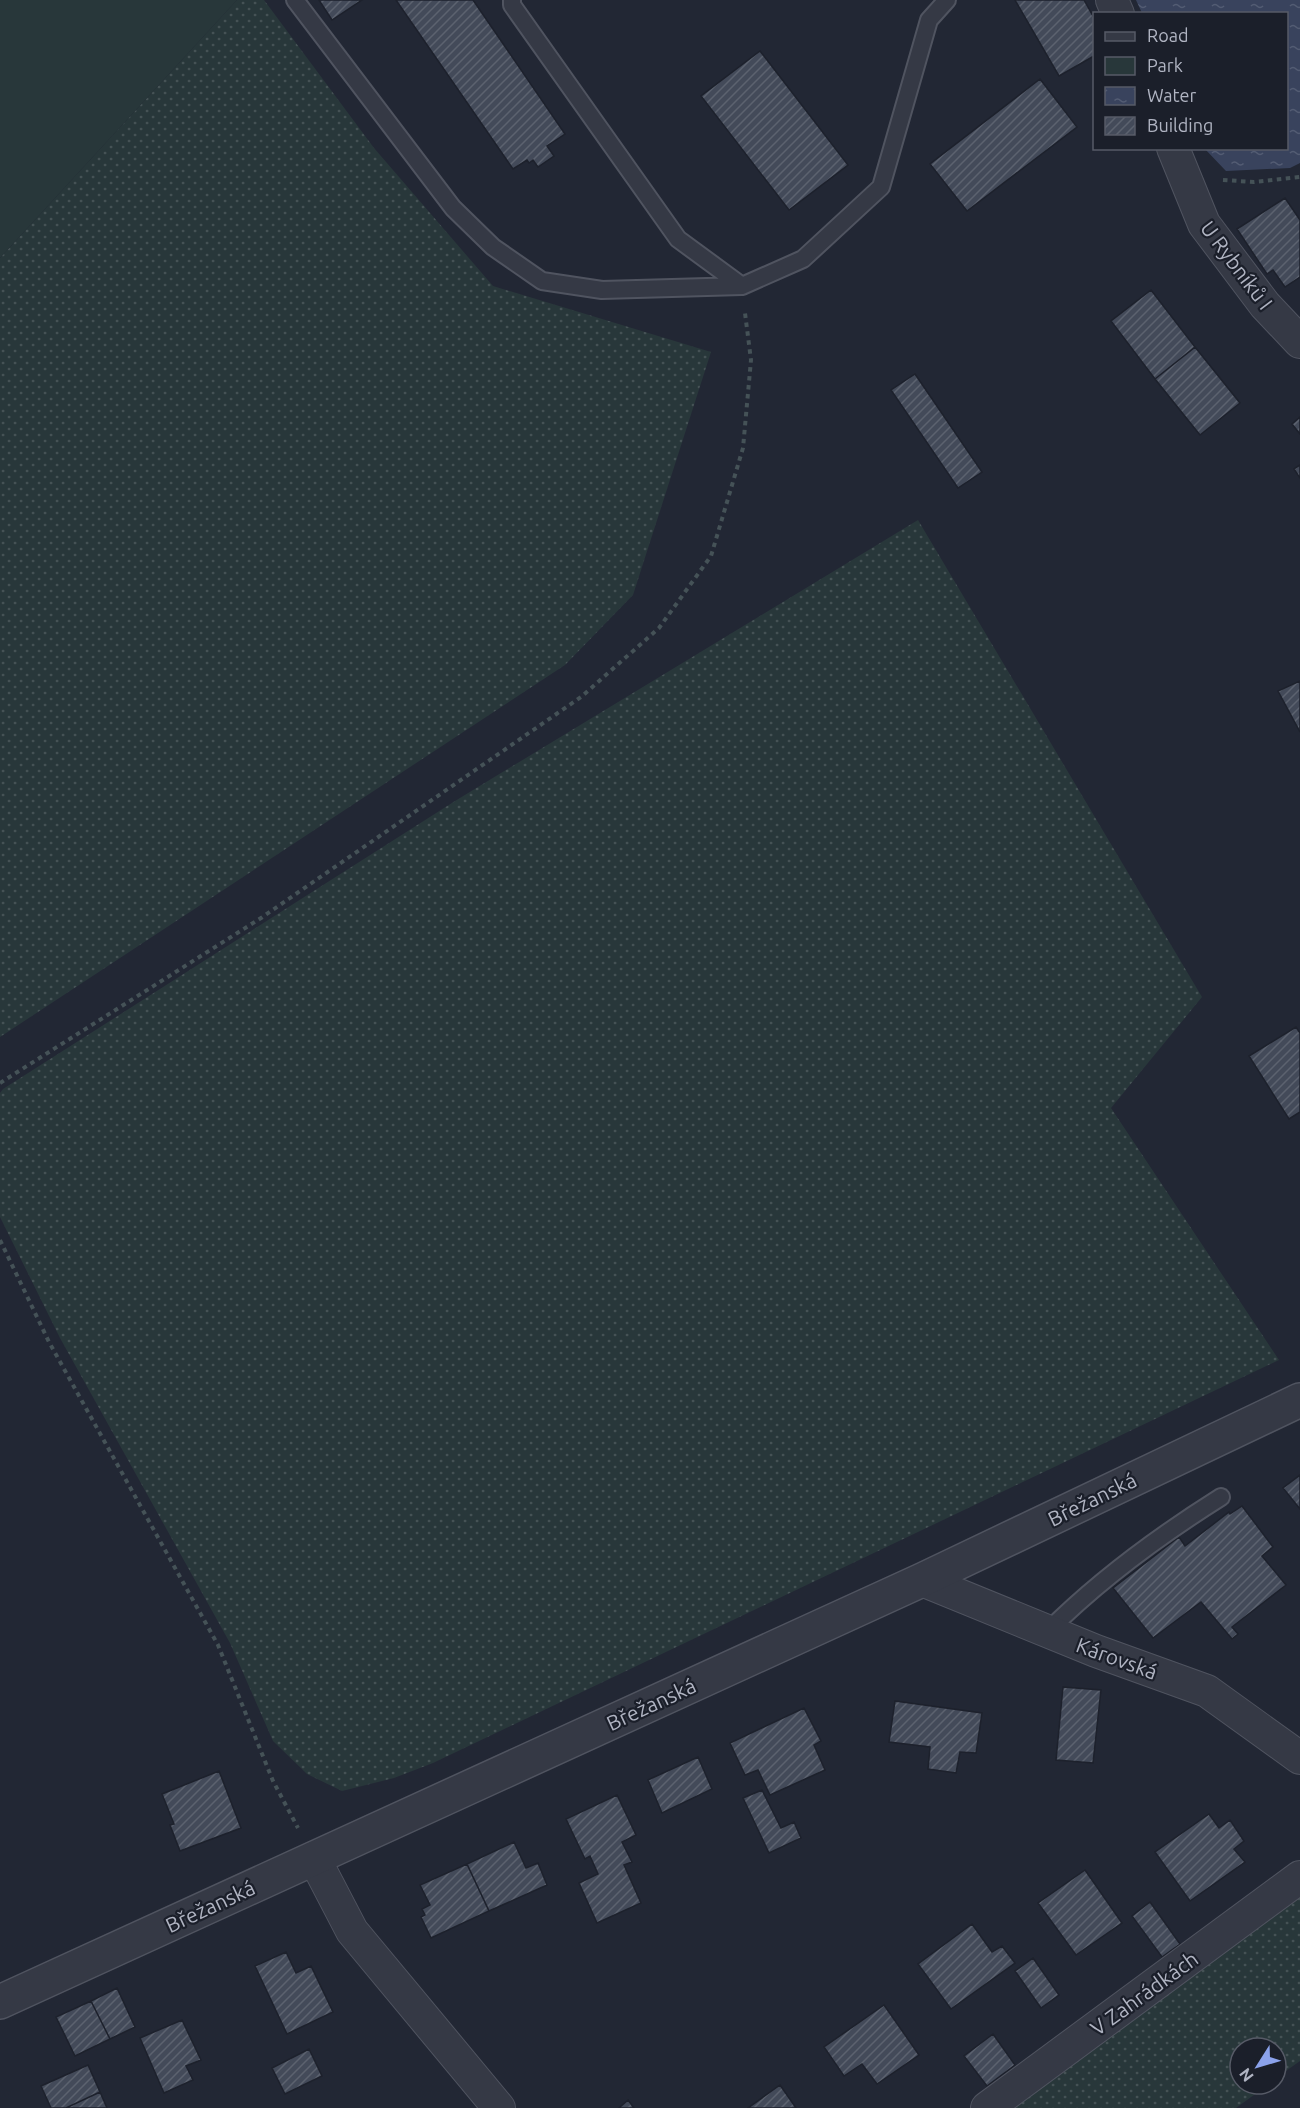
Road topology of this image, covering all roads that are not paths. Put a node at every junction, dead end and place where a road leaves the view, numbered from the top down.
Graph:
1 (295, 0) edge
2 (512, 0) edge
3 (947, 0) edge
4 (1178, 162) edge
5 (742, 286) junction
6 (1300, 342) edge
7 (1300, 1400) edge
8 (1221, 1497) dead end
9 (922, 1580) junction
10 (1047, 1632) junction
11 (1300, 1758) edge
12 (314, 1858) junction
13 (1300, 1877) edge
14 (0, 2002) edge
15 (499, 2108) edge
16 (987, 2108) edge

1 - 5 lane
2 - 5 lane
3 - 5 lane
4 - 6 street, U Rybníků I
7 - 9 street, Břežanská
8 - 10 lane
9 - 10 street, Károvská
9 - 12 street, Břežanská
10 - 11 street, Károvská
12 - 14 street, Břežanská
12 - 15 street
13 - 16 street, V Zahrádkách

